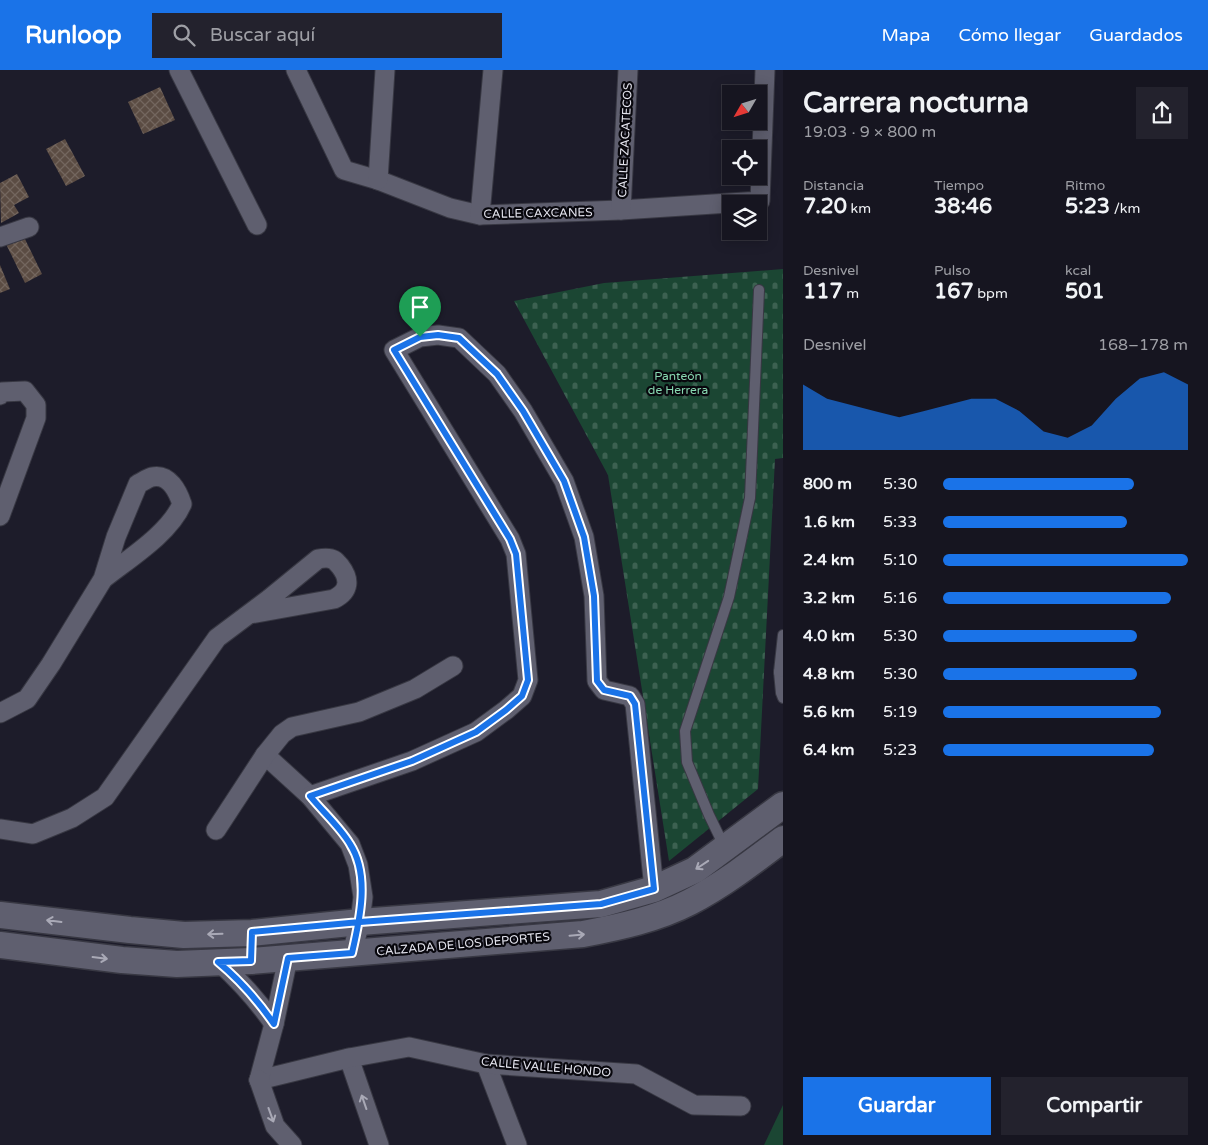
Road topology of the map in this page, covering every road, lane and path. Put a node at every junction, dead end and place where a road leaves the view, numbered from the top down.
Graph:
1 (179, 70) edge
2 (296, 70) edge
3 (385, 70) edge
4 (493, 70) edge
5 (628, 70) edge
6 (765, 70) edge
7 (378, 180) junction
8 (621, 210) junction
9 (480, 215) junction
10 (257, 225) dead end
11 (29, 227) dead end
12 (0, 237) edge
13 (760, 290) dead end
14 (0, 395) edge
15 (0, 516) edge
16 (103, 579) junction
17 (250, 614) junction
18 (783, 635) edge
19 (452, 666) dead end
20 (781, 671) edge
21 (783, 698) edge
22 (0, 713) edge
23 (265, 755) junction
24 (310, 796) junction
25 (783, 805) edge
26 (0, 829) edge
27 (216, 830) dead end
28 (783, 839) edge
29 (726, 849) junction
30 (654, 889) junction
31 (0, 915) edge
32 (360, 922) junction
33 (252, 932) junction
34 (0, 945) edge
35 (352, 953) junction
36 (288, 958) junction
37 (251, 961) junction
38 (218, 962) junction
39 (274, 1024) junction
40 (349, 1058) junction
41 (486, 1064) junction
42 (259, 1080) junction
43 (741, 1106) dead end
44 (292, 1145) edge
45 (379, 1145) edge
46 (517, 1145) edge

1 - 10 street
2 - 7 street, CALLE CAXCANES
3 - 7 street
4 - 9 street
5 - 8 street, CALLE ZACATECOS
6 - 8 street, CALLE CAXCANES
7 - 9 street, CALLE CAXCANES
8 - 9 street, CALLE CAXCANES
11 - 12 street
13 - 29 lane
14 - 15 street
16 - 16 street
16 - 22 street
17 - 17 street
17 - 26 street
18 - 20 lane
19 - 23 street
20 - 21 lane
23 - 24 street
23 - 27 street
24 - 30 street
24 - 32 street
25 - 29 street
35 -> 28 street, CALZADA DE LOS DEPORTES
29 -> 30 street
30 - 32 street
33 -> 31 street
32 - 33 street
32 - 35 street
33 - 37 street
34 -> 38 street, CALZADA DE LOS DEPORTES
35 - 36 street, CALZADA DE LOS DEPORTES
36 - 37 street, CALZADA DE LOS DEPORTES
36 - 39 street
37 - 38 street, CALZADA DE LOS DEPORTES
38 - 39 street
39 - 42 street
40 - 41 street, CALLE VALLE HONDO
40 - 42 street, CALLE VALLE HONDO
45 -> 40 street
41 - 43 street, CALLE VALLE HONDO
41 - 46 street
42 -> 44 street

